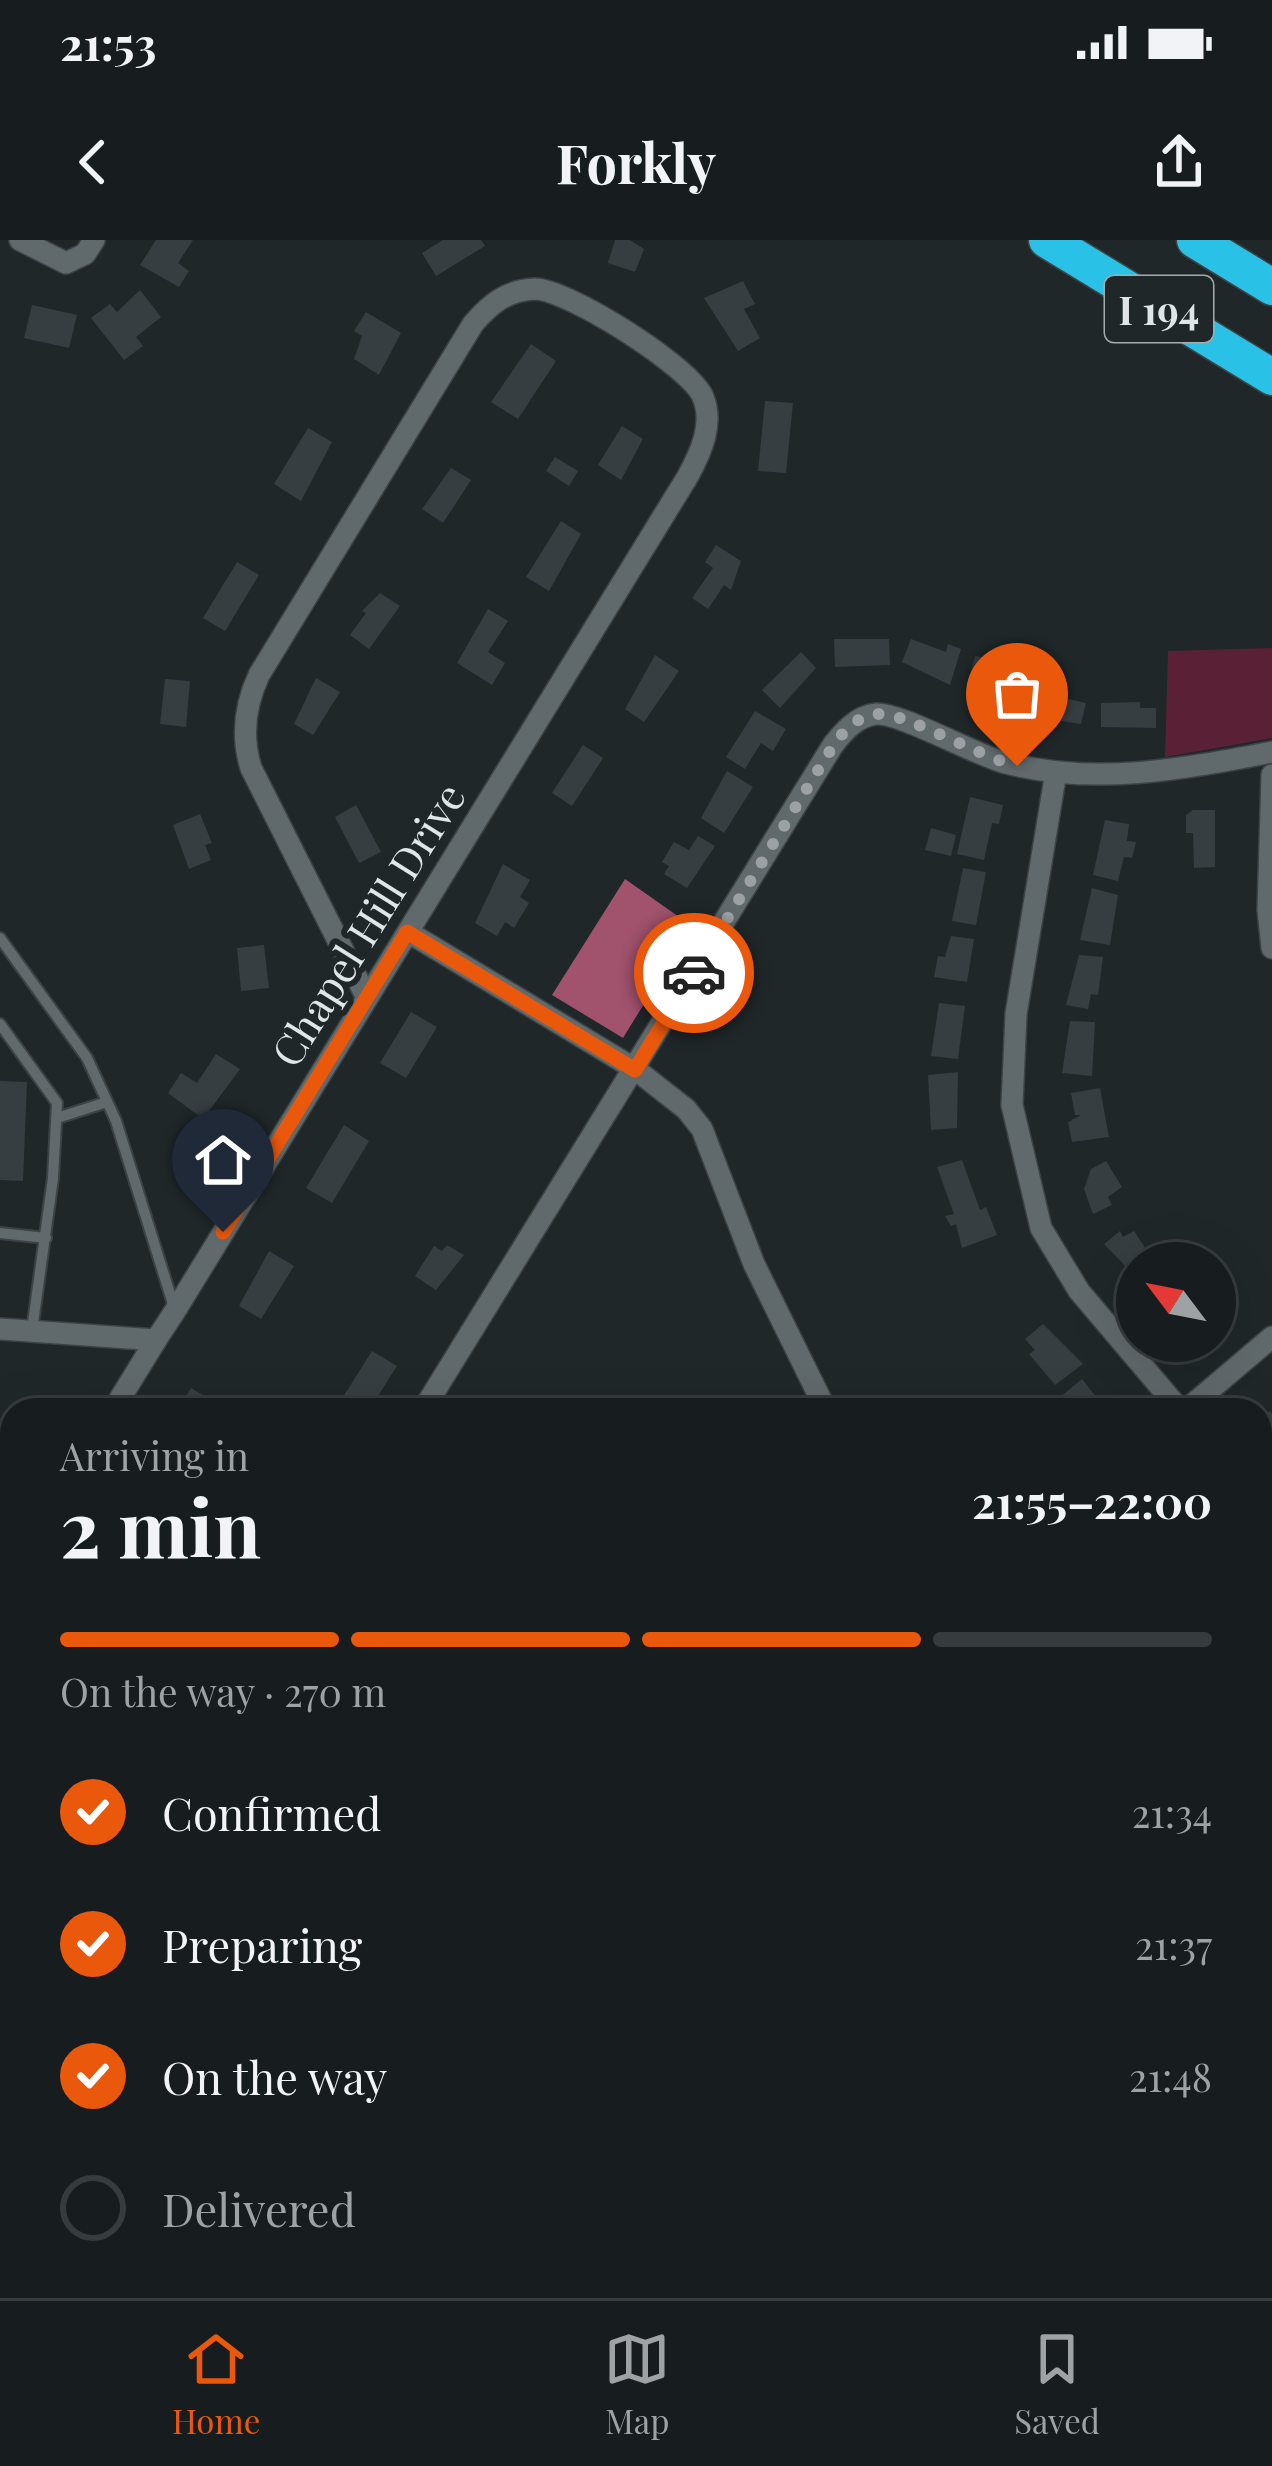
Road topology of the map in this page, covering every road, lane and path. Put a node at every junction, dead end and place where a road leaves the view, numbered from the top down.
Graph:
1 (20, 240) edge
2 (94, 240) edge
3 (1047, 240) edge
4 (1195, 240) edge
5 (1272, 287) edge
6 (1272, 377) edge
7 (1272, 752) edge
8 (1056, 772) junction
9 (1272, 775) edge
10 (407, 932) junction
11 (0, 938) edge
12 (1272, 949) edge
13 (367, 998) junction
14 (0, 1024) edge
15 (635, 1070) junction
16 (107, 1102) junction
17 (57, 1118) junction
18 (0, 1233) edge
19 (46, 1238) junction
20 (175, 1311) junction
21 (0, 1329) edge
22 (32, 1330) junction
23 (1272, 1337) edge
24 (156, 1340) junction
25 (120, 1398) edge
26 (430, 1398) edge
27 (820, 1398) edge
28 (1172, 1398) edge
29 (1198, 1398) edge

1 - 2 street
3 - 6 highway, I 194
4 - 5 highway, I 194
7 - 8 street
8 - 15 street
8 - 28 street
9 - 12 street
10 - 13 street, Chapel Hill Drive
10 - 13 street, Chapel Hill Drive
10 - 15 street
11 - 16 lane
13 - 20 street, Chapel Hill Drive
14 - 17 lane
15 - 26 street
15 - 27 street
16 - 17 lane
16 - 20 lane
17 - 19 lane
18 - 19 lane
19 - 22 lane
20 - 24 street, Chapel Hill Drive
21 - 22 street
22 - 24 street
23 - 29 street
24 - 25 street, Chapel Hill Drive

